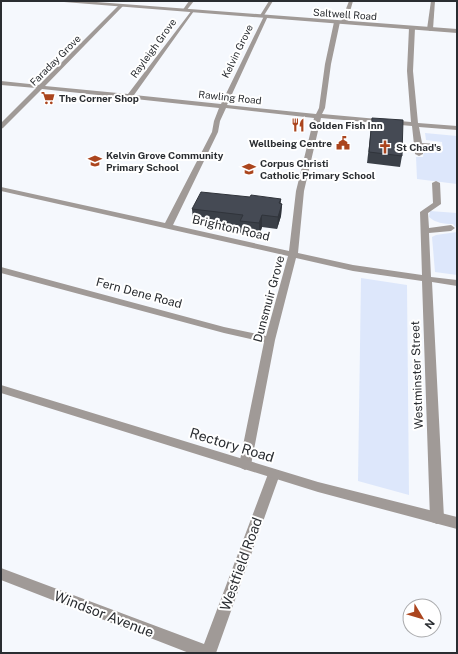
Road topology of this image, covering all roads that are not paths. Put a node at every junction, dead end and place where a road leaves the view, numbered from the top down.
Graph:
1 (64, 1) edge
2 (192, 1) edge
3 (271, 1) edge
4 (351, 1) edge
5 (433, 1) edge
6 (110, 3) edge
7 (122, 5) junction
8 (184, 10) junction
9 (192, 11) junction
10 (264, 16) junction
11 (341, 22) junction
12 (412, 28) junction
13 (430, 29) junction
14 (457, 31) edge
15 (1, 83) edge
16 (40, 88) junction
17 (129, 97) junction
18 (223, 106) junction
19 (317, 116) junction
20 (415, 124) junction
21 (1, 127) edge
22 (457, 128) edge
23 (420, 145) junction
24 (438, 146) dead end
25 (419, 154) dead end
26 (436, 183) dead end
27 (1, 189) edge
28 (168, 226) junction
29 (451, 228) dead end
30 (424, 231) junction
31 (293, 254) junction
32 (1, 270) edge
33 (426, 279) junction
34 (457, 283) edge
35 (270, 340) junction
36 (1, 389) edge
37 (245, 465) junction
38 (274, 474) junction
39 (437, 518) junction
40 (457, 523) edge
41 (1, 574) edge
42 (208, 653) edge

1 - 6 street, Saltwell Road
2 - 8 street
3 - 10 street, Kelvin Grove
4 - 11 street, Dunsmuir Grove
5 - 13 street
6 - 7 street, Saltwell Road
7 - 8 street, Saltwell Road
7 - 16 street, Faraday Grove
8 - 9 street, Saltwell Road
9 - 10 street, Saltwell Road
9 - 17 street, Rayleigh Grove
10 - 11 street, Saltwell Road
10 - 18 street, Kelvin Grove
11 - 12 street, Saltwell Road
11 - 19 street, Dunsmuir Grove
12 - 13 street, Saltwell Road
12 - 20 street
13 - 14 street, Saltwell Road
15 - 16 street, Rawling Road
16 - 17 street, Rawling Road
16 - 21 street, Faraday Grove
17 - 18 street, Rawling Road
18 - 19 street, Rawling Road
18 - 28 street, Kelvin Grove
19 - 20 street, Rawling Road
19 - 31 street, Dunsmuir Grove
20 - 22 street, Rawling Road
20 - 23 street
23 - 24 street
23 - 25 street
26 - 30 street, Westminster Street
27 - 28 street, Brighton Road
28 - 31 street, Brighton Road
29 - 30 street
30 - 33 street, Westminster Street
31 - 33 street, Brighton Road
31 - 35 street, Dunsmuir Grove
32 - 35 street, Fern Dene Road
33 - 34 street, Brighton Road
33 - 39 street, Westminster Street
35 - 37 street, Dunsmuir Grove
36 - 37 street, Rectory Road
37 - 38 street, Rectory Road
38 - 39 street, Rectory Road
38 - 42 street, Westfield Road
39 - 40 street, Rectory Road
41 - 42 street, Windsor Avenue

